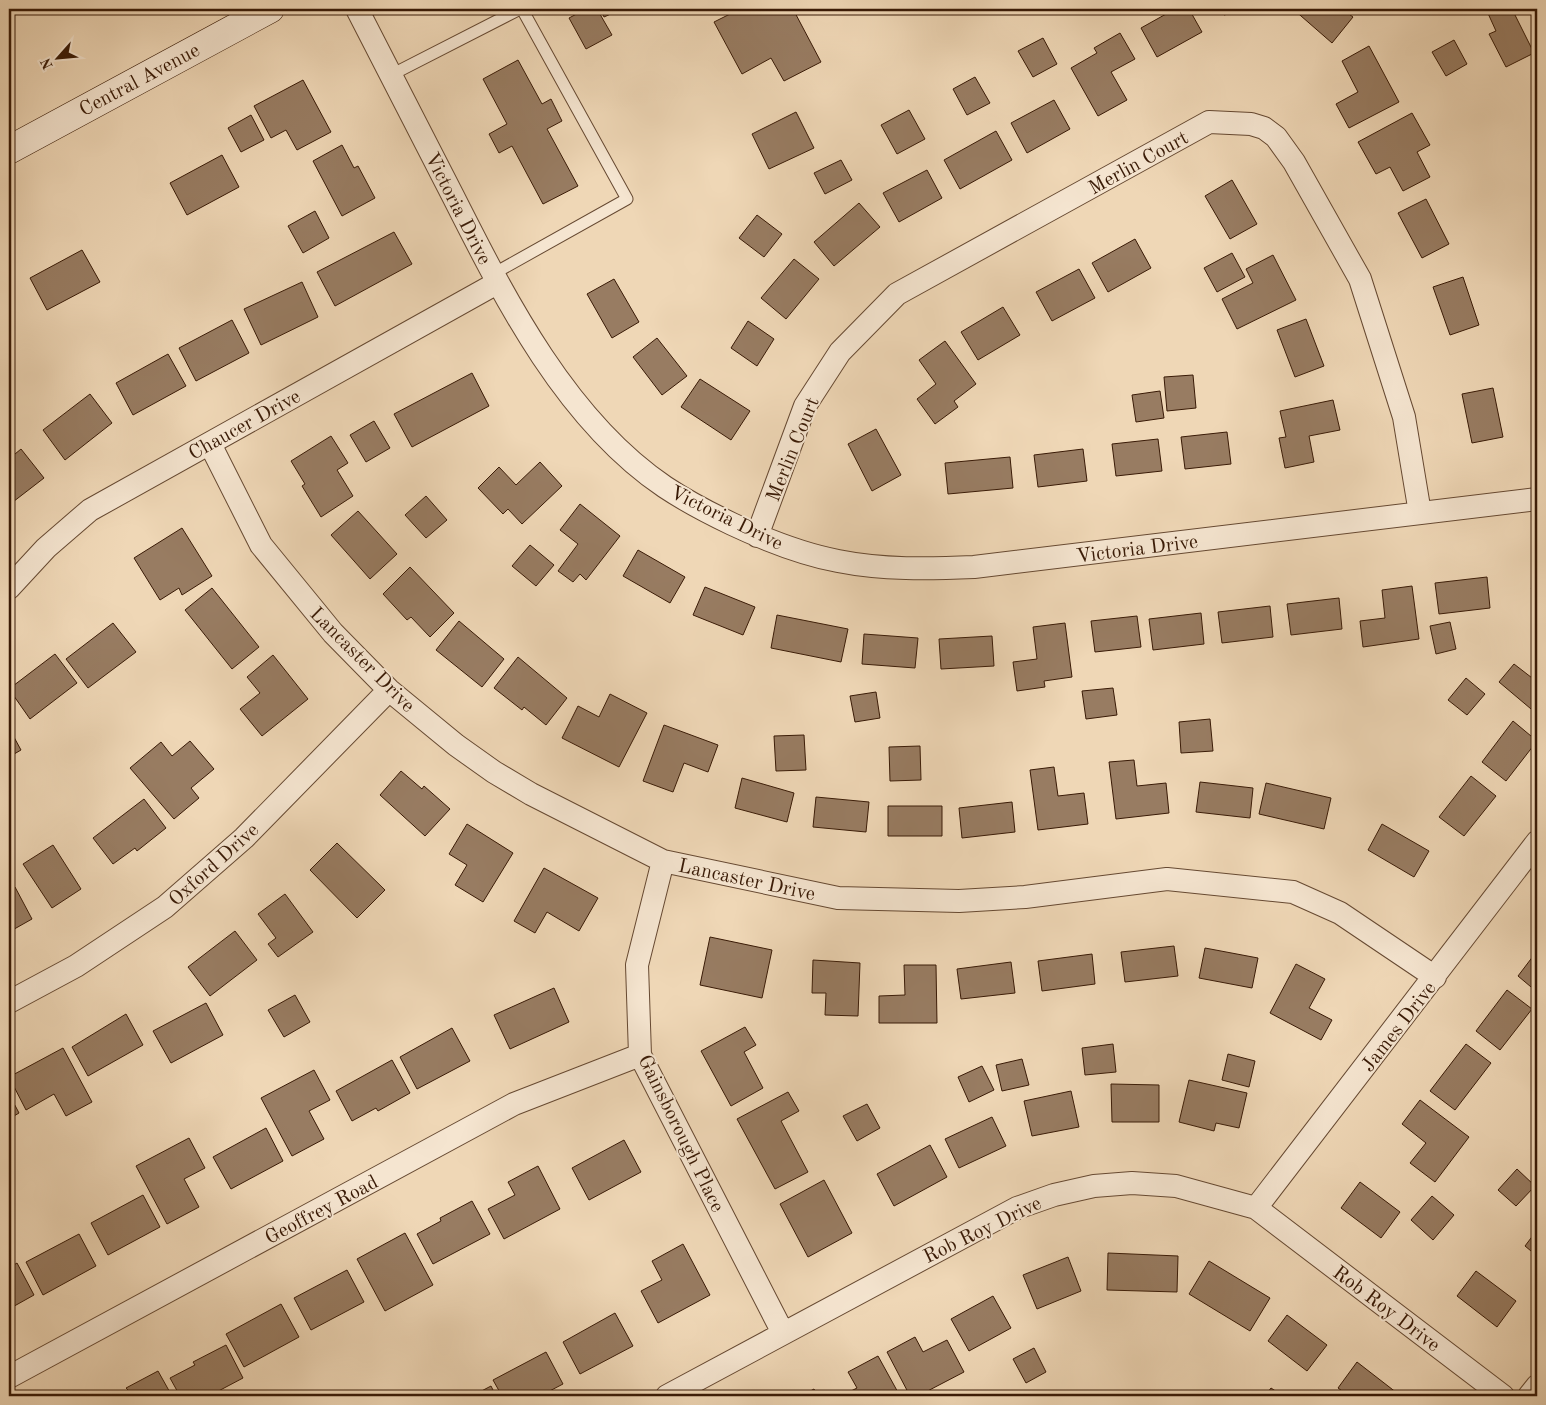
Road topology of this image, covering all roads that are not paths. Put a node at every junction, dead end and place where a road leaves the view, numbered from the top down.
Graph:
1 (270, 9) edge
2 (358, 9) edge
3 (521, 9) edge
4 (391, 75) junction
5 (9, 150) edge
6 (495, 279) junction
7 (210, 444) junction
8 (1537, 499) edge
9 (1420, 513) junction
10 (757, 536) junction
11 (9, 588) edge
12 (389, 690) junction
13 (1537, 842) edge
14 (663, 861) junction
15 (1435, 978) junction
16 (9, 1002) edge
17 (640, 1055) junction
18 (1256, 1208) junction
19 (783, 1333) junction
20 (9, 1377) edge
21 (1537, 1386) edge
22 (668, 1396) edge
23 (1503, 1396) edge
24 (1529, 1396) edge

1 - 5 street, Central Avenue
2 - 4 street, Victoria Drive
3 - 4 lane
3 - 6 lane
4 - 6 street, Victoria Drive
6 - 7 street, Chaucer Drive
6 - 10 street, Victoria Drive
7 - 11 street, Chaucer Drive
7 - 12 street, Lancaster Drive
8 - 9 street, Victoria Drive
9 - 10 street, Victoria Drive
9 - 10 street, Merlin Court
12 - 14 street, Lancaster Drive
12 - 16 street, Oxford Drive
13 - 15 street, James Drive
14 - 15 street, Lancaster Drive
14 - 17 street, Gainsborough Place
15 - 18 street, James Drive
17 - 19 street, Gainsborough Place
17 - 20 street, Geoffrey Road
18 - 19 street, Rob Roy Drive
18 - 23 street, Rob Roy Drive
19 - 22 street, Rob Roy Drive
21 - 24 street

